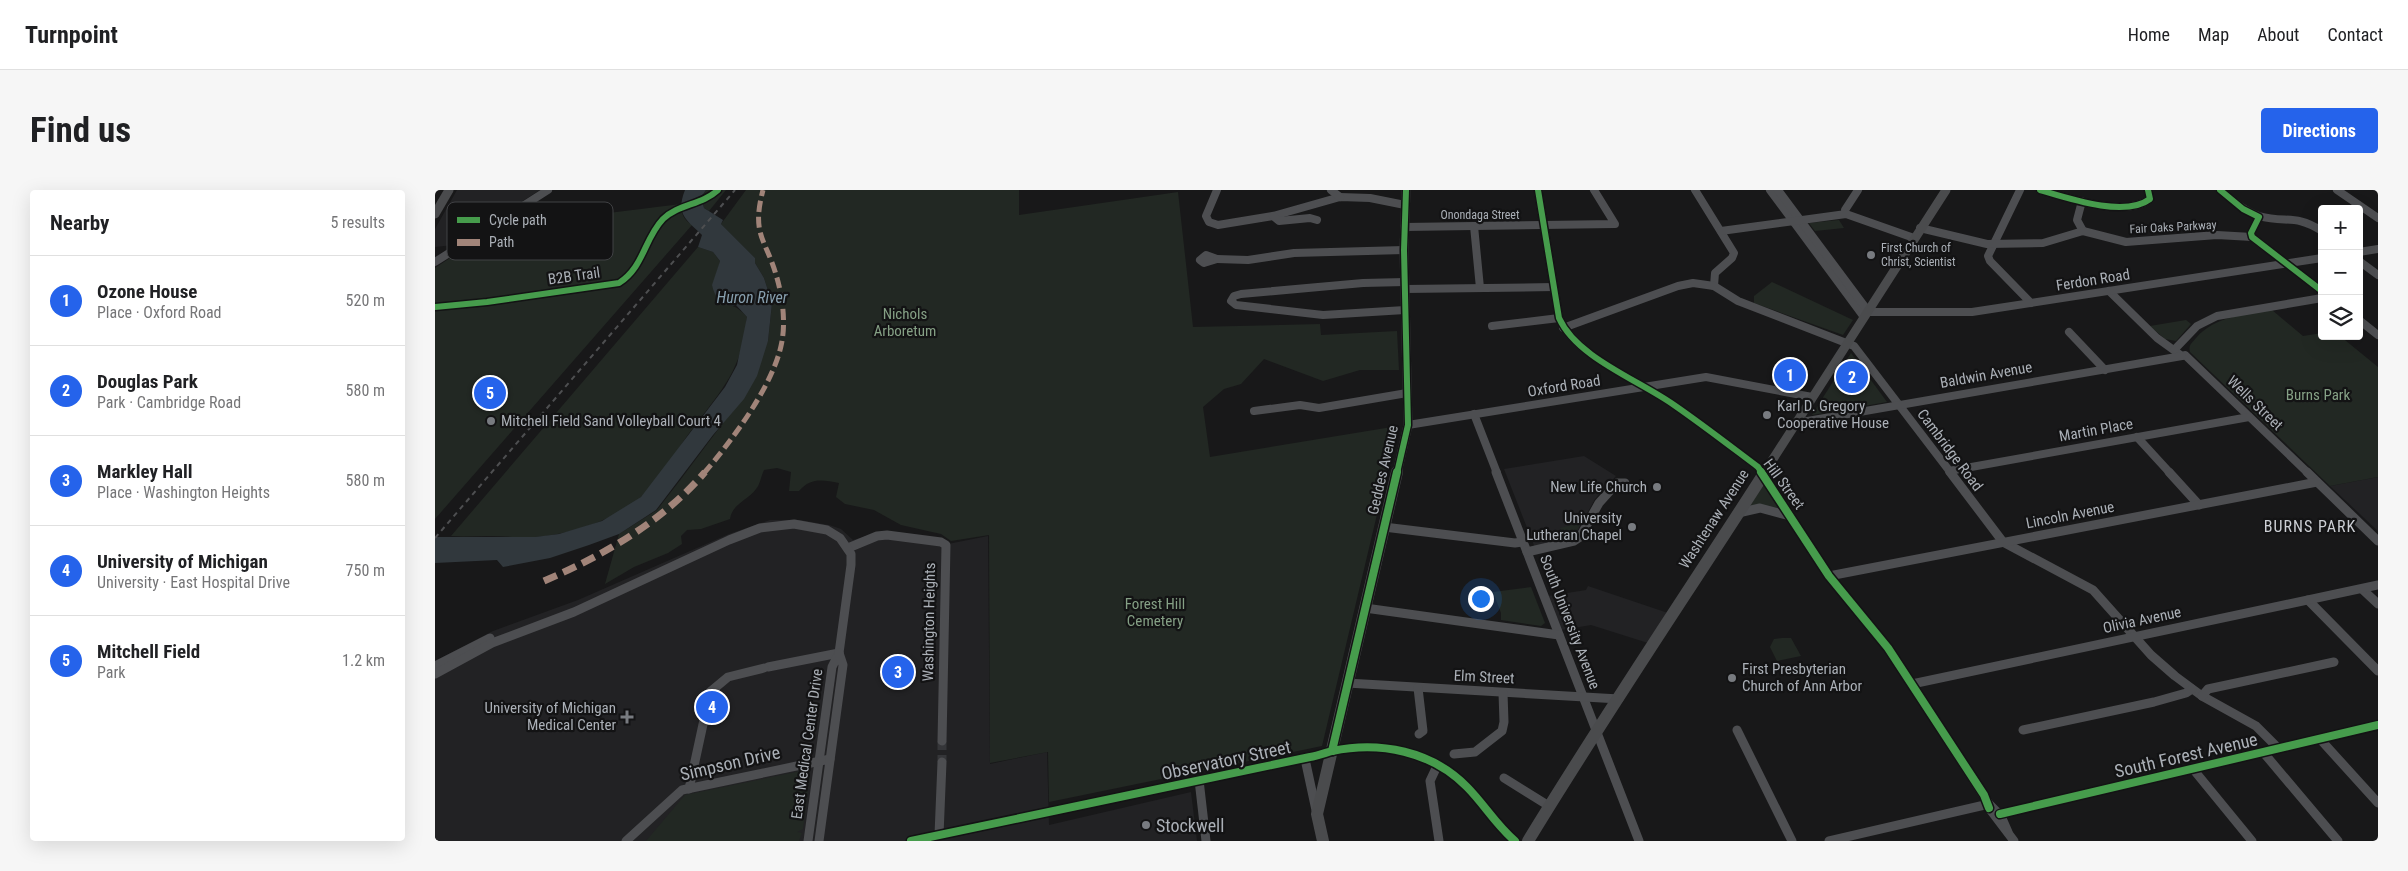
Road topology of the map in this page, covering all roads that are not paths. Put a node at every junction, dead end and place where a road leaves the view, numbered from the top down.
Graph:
1 (449, 190) edge
2 (548, 190) edge
3 (1217, 190) edge
4 (1331, 190) edge
5 (1406, 190) edge
6 (1538, 190) edge
7 (1594, 190) edge
8 (1695, 190) edge
9 (1770, 190) edge
10 (1778, 190) edge
11 (1859, 190) edge
12 (1944, 190) edge
13 (2020, 190) edge
14 (2040, 190) edge
15 (2148, 190) edge
16 (2220, 190) edge
17 (2337, 190) edge
18 (1340, 197) junction
19 (529, 202) edge
20 (2082, 202) junction
21 (1405, 204) junction
22 (435, 214) edge
23 (1845, 214) junction
24 (1273, 216) junction
25 (2259, 217) junction
26 (2378, 218) edge
27 (1317, 220) dead end
28 (1797, 221) junction
29 (1474, 226) junction
30 (1544, 226) junction
31 (1404, 227) junction
32 (1920, 228) junction
33 (2318, 229) edge
34 (1721, 231) junction
35 (2083, 231) junction
36 (2253, 237) junction
37 (1914, 238) junction
38 (1993, 244) junction
39 (2378, 249) edge
40 (1404, 250) junction
41 (2363, 251) edge
42 (447, 254) edge
43 (1217, 259) dead end
44 (2318, 259) edge
45 (435, 262) edge
46 (2286, 264) junction
47 (2363, 265) edge
48 (2378, 275) edge
49 (1845, 281) junction
50 (1837, 282) junction
51 (1405, 286) junction
52 (1713, 286) junction
53 (1554, 287) junction
54 (1480, 288) junction
55 (2318, 288) edge
56 (2109, 291) junction
57 (2318, 299) edge
58 (2031, 303) junction
59 (1405, 310) junction
60 (1866, 313) junction
61 (1559, 318) junction
62 (2363, 323) edge
63 (1492, 326) dead end
64 (1563, 328) junction
65 (2069, 332) dead end
66 (2378, 334) edge
67 (1847, 342) junction
68 (2175, 349) junction
69 (2182, 356) junction
70 (2105, 370) junction
71 (1643, 386) junction
72 (1407, 393) junction
73 (1812, 397) junction
74 (1898, 405) junction
75 (1254, 411) dead end
76 (1474, 414) junction
77 (2249, 417) junction
78 (1796, 423) junction
79 (1408, 425) junction
80 (2137, 437) junction
81 (1949, 471) junction
82 (1763, 474) junction
83 (2317, 482) junction
84 (1625, 483) dead end
85 (2199, 505) junction
86 (1738, 513) junction
87 (1790, 516) junction
88 (1385, 527) junction
89 (2378, 540) edge
90 (1522, 542) junction
91 (2003, 542) junction
92 (848, 548) junction
93 (1527, 552) junction
94 (1829, 576) junction
95 (2378, 585) edge
96 (2362, 589) junction
97 (612, 593) junction
98 (2308, 600) junction
99 (2378, 604) edge
100 (1365, 608) junction
101 (1559, 635) junction
102 (2135, 637) junction
103 (839, 653) junction
104 (2333, 662) dead end
105 (435, 666) edge
106 (2378, 671) edge
107 (435, 674) edge
108 (1347, 683) junction
109 (1912, 684) junction
110 (1417, 688) junction
111 (2191, 689) junction
112 (1503, 693) junction
113 (2202, 696) junction
114 (1583, 697) junction
115 (1619, 699) junction
116 (2378, 725) edge
117 (1596, 730) junction
118 (1737, 730) dead end
119 (2023, 730) dead end
120 (1419, 734) dead end
121 (2320, 738) junction
122 (942, 741) tunnel mouth
123 (2278, 748) junction
124 (1332, 751) junction
125 (2263, 752) junction
126 (1454, 754) dead end
127 (830, 759) junction
128 (1305, 759) junction
129 (819, 761) junction
130 (941, 762) tunnel mouth
131 (1438, 764) junction
132 (2193, 769) junction
133 (1503, 778) dead end
134 (1199, 780) junction
135 (689, 789) junction
136 (2378, 803) edge
137 (1549, 806) junction
138 (1989, 806) junction
139 (1317, 814) junction
140 (2000, 814) junction
141 (939, 835) junction
142 (2011, 836) edge
143 (626, 841) edge
144 (808, 841) edge
145 (819, 841) edge
146 (911, 841) edge
147 (1206, 841) edge
148 (1323, 841) edge
149 (1439, 841) edge
150 (1515, 841) edge
151 (1528, 841) edge
152 (1639, 841) edge
153 (1792, 841) edge
154 (1829, 841) edge
155 (2252, 841) edge
156 (2338, 841) edge

1 - 22 main road
2 - 19 street
3 - 24 street
4 - 18 street
5 - 21 main road, Geddes Avenue
6 - 30 street, Hill Street
7 - 30 street, Onondaga Street
8 - 34 street
9 - 28 street
10 - 28 street
11 - 23 street
12 - 32 main road, Washtenaw Avenue
13 - 38 street
14 - 20 street
15 - 20 street
16 - 25 street
17 - 26 street
18 - 21 street
18 - 24 street
20 - 35 street
21 - 31 main road, Geddes Avenue
23 - 28 street
23 - 37 street
24 - 27 street
25 - 33 street
25 - 36 street
28 - 34 street
28 - 49 street
28 - 50 street
29 - 30 street, Onondaga Street
29 - 31 street, Onondaga Street
29 - 54 street
30 - 53 street, Hill Street
31 - 40 main road, Geddes Avenue
32 - 37 main road, Washtenaw Avenue
32 - 38 street
34 - 52 street
35 - 36 street, Fair Oaks Parkway
35 - 38 street
36 - 46 street
37 - 60 main road, Washtenaw Avenue
38 - 58 street
39 - 41 street
40 - 43 street
40 - 51 main road, Geddes Avenue
42 - 45 street
44 - 46 street, Ferdon Road
46 - 55 street
46 - 56 street, Ferdon Road
47 - 48 street
49 - 50 street
49 - 60 street
50 - 60 street
51 - 54 street
51 - 59 main road, Geddes Avenue
51 - 59 street
52 - 64 street, Cambridge Road
52 - 67 street, Cambridge Road
53 - 54 street
53 - 61 street, Hill Street
56 - 58 street, Ferdon Road
56 - 68 street, Wells Street
57 - 68 street
58 - 60 street, Ferdon Road
59 - 72 main road, Geddes Avenue
60 - 67 main road, Washtenaw Avenue
61 - 63 street
61 - 64 street, Hill Street
62 - 66 street
64 - 71 street, Hill Street
65 - 70 street
67 - 73 main road, Washtenaw Avenue
67 - 74 street, Cambridge Road
68 - 69 street, Wells Street
69 - 70 street, Baldwin Avenue
69 - 77 street, Wells Street
70 - 74 street, Baldwin Avenue
71 - 73 street, Oxford Road
71 - 76 street, Oxford Road
71 - 82 street, Hill Street
72 - 75 street
72 - 79 main road, Geddes Avenue
73 - 78 main road, Washtenaw Avenue
74 - 78 street, Baldwin Avenue
74 - 81 street, Cambridge Road
76 - 79 street, Oxford Road
76 - 90 street, South University Avenue
77 - 80 street, Martin Place
77 - 83 street, Wells Street
78 - 82 main road, Washtenaw Avenue
79 - 88 main road, Geddes Avenue
80 - 81 street, Martin Place
80 - 85 street
81 - 91 street, Cambridge Road
82 - 86 main road, Washtenaw Avenue
82 - 87 street, Hill Street
83 - 85 street, Lincoln Avenue
83 - 89 street, Wells Street
84 - 93 street
85 - 91 street, Lincoln Avenue
86 - 87 street, Hill Street
86 - 115 main road, Washtenaw Avenue
87 - 94 street, Hill Street
88 - 90 street
88 - 100 main road, Geddes Avenue
90 - 93 street, South University Avenue
91 - 94 street, Lincoln Avenue
91 - 102 street, Cambridge Road
92 - 97 street
92 - 103 street, East Medical Center Drive
92 - 122 street, Washington Heights
93 - 101 street, South University Avenue
94 - 109 street, Hill Street
95 - 96 street, Olivia Avenue
96 - 98 street, Olivia Avenue
96 - 99 street
97 - 105 street
97 - 107 street
98 - 102 street, Olivia Avenue
98 - 106 street
100 - 101 street
100 - 108 main road, Geddes Avenue
101 - 114 street, South University Avenue
102 - 109 street, Olivia Avenue
102 - 111 street, Cambridge Road
103 - 127 street, East Medical Center Drive
103 - 129 street, East Medical Center Drive
103 - 135 street
104 - 113 street
108 - 110 street, Elm Street
108 - 124 main road, Geddes Avenue
109 - 138 street, Hill Street
110 - 112 street, Elm Street
110 - 120 street
111 - 113 street, Cambridge Road
111 - 119 street
112 - 114 street, Elm Street
112 - 126 street
113 - 123 street, Cambridge Road
114 - 115 street, Elm Street
114 - 117 street, South University Avenue
115 - 117 main road, Washtenaw Avenue
116 - 121 street, South Forest Avenue
117 - 137 main road, Washtenaw Avenue
117 - 152 street, South University Avenue
118 - 153 street
121 - 123 street, South Forest Avenue
121 - 136 street
123 - 125 street, South Forest Avenue
124 - 128 street, Observatory Street
124 - 131 street, Observatory Street
124 - 139 main road, Geddes Avenue
125 - 132 street, South Forest Avenue
125 - 156 street
127 - 129 street, Simpson Drive
127 - 145 street, East Medical Center Drive
128 - 134 street, Observatory Street
128 - 139 street
129 - 135 street, Simpson Drive
129 - 144 street, East Medical Center Drive
130 - 141 street
131 - 149 street
131 - 150 street, Observatory Street
132 - 140 street, South Forest Avenue
132 - 155 street
133 - 137 street
134 - 141 street, Observatory Street
134 - 147 street
135 - 143 street, Simpson Drive
137 - 151 main road, Washtenaw Avenue
138 - 140 street, Hill Street
138 - 142 street, Hill Street
138 - 154 street
139 - 148 main road, Geddes Avenue
140 - 142 street, Hill Street
141 - 146 street, Observatory Street

